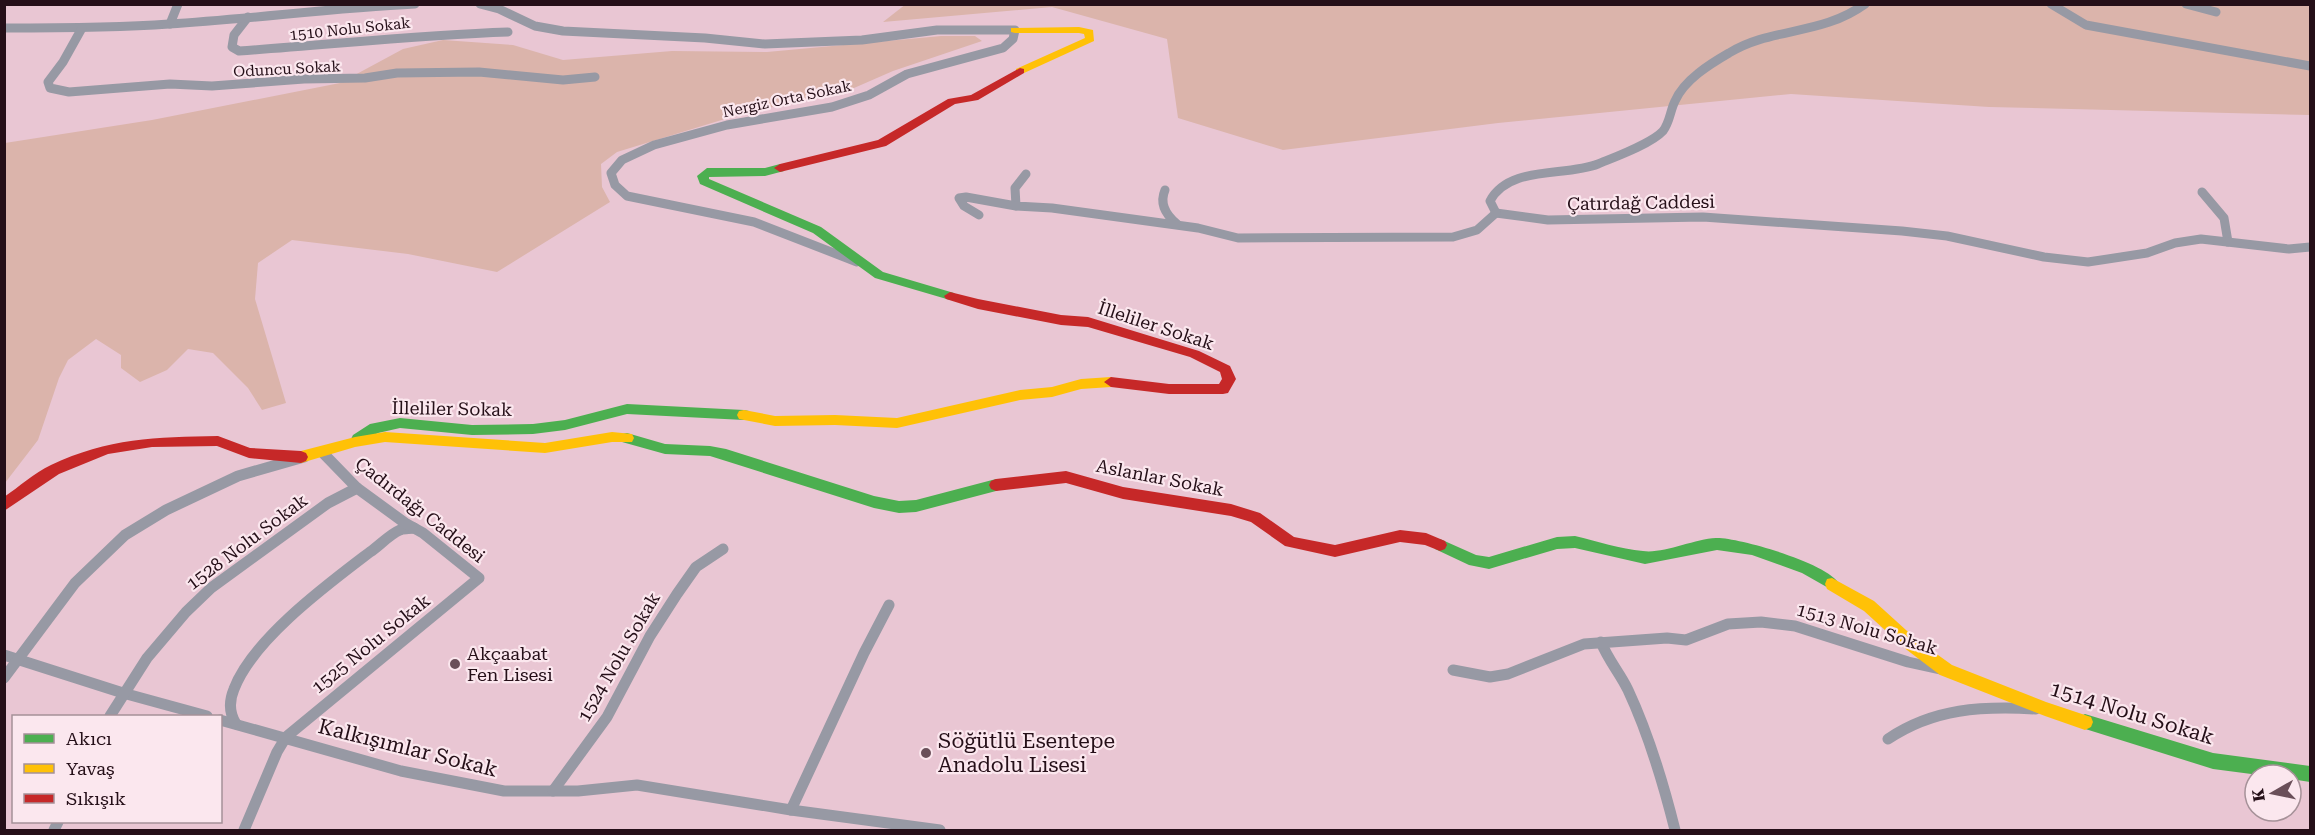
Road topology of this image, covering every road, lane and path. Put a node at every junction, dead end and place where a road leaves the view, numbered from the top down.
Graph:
1 (178, 4) edge
2 (415, 4) edge
3 (480, 4) edge
4 (1865, 4) edge
5 (2051, 4) edge
6 (2186, 4) edge
7 (2216, 12) dead end
8 (248, 17) junction
9 (170, 24) junction
10 (4, 28) edge
11 (82, 28) junction
12 (1015, 30) junction
13 (508, 32) dead end
14 (2310, 66) edge
15 (595, 77) dead end
16 (1026, 174) dead end
17 (1165, 190) dead end
18 (2202, 192) dead end
19 (1016, 206) junction
20 (1496, 213) junction
21 (979, 215) dead end
22 (1180, 225) junction
23 (2228, 242) junction
24 (2310, 247) edge
25 (860, 263) junction
26 (355, 442) junction
27 (323, 453) junction
28 (305, 457) junction
29 (357, 488) junction
30 (4, 505) edge
31 (414, 528) junction
32 (723, 549) dead end
33 (479, 578) joint
34 (889, 605) dead end
35 (1601, 642) junction
36 (4, 655) edge
37 (18, 659) junction
38 (1453, 670) dead end
39 (1946, 670) junction
40 (4, 678) edge
41 (123, 693) junction
42 (2045, 709) junction
43 (111, 715) edge
44 (200, 715) edge
45 (222, 720) edge
46 (236, 724) junction
47 (286, 737) junction
48 (1888, 739) dead end
49 (2310, 774) edge
50 (554, 792) junction
51 (790, 810) junction
52 (244, 831) edge
53 (940, 831) edge
54 (1676, 831) edge

1 - 9 street
2 - 8 street
3 - 12 street
4 - 20 street, Çatırdağ Caddesi
5 - 14 street
6 - 7 street
8 - 9 street
8 - 13 street, 1510 Nolu Sokak
9 - 11 street
10 - 11 street
11 - 15 street, Oduncu Sokak
12 - 25 street, İlleliler Sokak
12 - 25 street, Nergiz Orta Sokak
16 - 19 street
17 - 22 street
18 - 23 street
19 - 21 street
19 - 22 street
20 - 22 street
20 - 23 street, Çatırdağ Caddesi
23 - 24 street, Çatırdağ Caddesi
25 - 26 street, İlleliler Sokak
26 - 27 street, Aslanlar Sokak
26 - 39 street, Aslanlar Sokak
27 - 28 street
27 - 29 street, Çadırdağı Caddesi
28 - 30 street
28 - 37 street
29 - 31 street, Çadırdağı Caddesi
29 - 41 street, 1528 Nolu Sokak
31 - 33 street, Çadırdağı Caddesi
31 - 46 street
32 - 50 street, 1524 Nolu Sokak
33 - 47 street, 1525 Nolu Sokak
34 - 51 street
35 - 38 street, 1513 Nolu Sokak
35 - 39 street, 1513 Nolu Sokak
35 - 54 street
36 - 37 street
37 - 40 street
37 - 41 street
39 - 42 street, 1514 Nolu Sokak
41 - 43 street, 1528 Nolu Sokak
41 - 44 street
42 - 48 street
42 - 49 street, 1514 Nolu Sokak
45 - 46 street, Kalkışımlar Sokak
46 - 47 street, Kalkışımlar Sokak
47 - 50 street, Kalkışımlar Sokak
47 - 52 street
50 - 51 street, Kalkışımlar Sokak
51 - 53 street, Kalkışımlar Sokak

